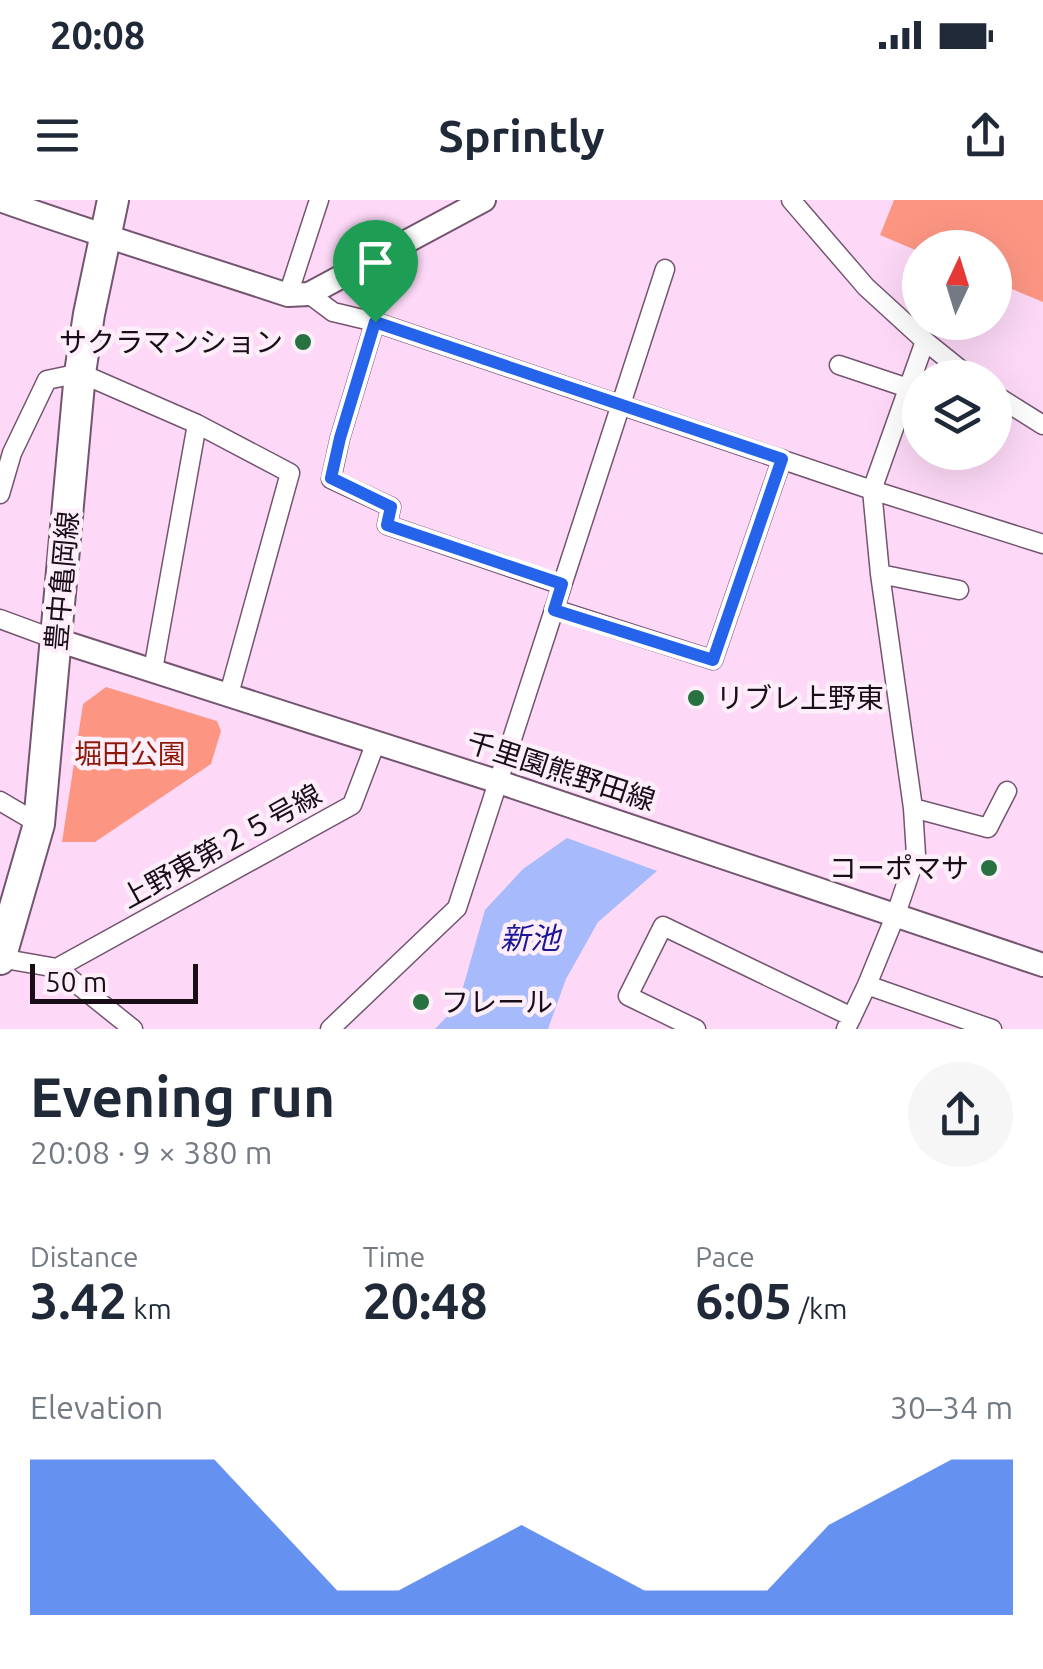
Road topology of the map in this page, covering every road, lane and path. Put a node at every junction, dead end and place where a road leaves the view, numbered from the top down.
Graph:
1 (0, 200) edge
2 (113, 200) edge
3 (318, 200) edge
4 (484, 200) edge
5 (791, 200) edge
6 (104, 236) junction
7 (665, 269) dead end
8 (298, 294) junction
9 (375, 322) junction
10 (925, 342) junction
11 (918, 360) edge
12 (948, 360) edge
13 (839, 365) dead end
14 (80, 374) junction
15 (902, 386) edge
16 (621, 404) junction
17 (902, 405) edge
18 (1012, 406) edge
19 (197, 424) junction
20 (1043, 425) edge
21 (782, 459) junction
22 (872, 490) junction
23 (0, 494) edge
24 (1043, 544) edge
25 (880, 574) junction
26 (562, 584) junction
27 (959, 590) dead end
28 (554, 610) junction
29 (0, 619) edge
30 (57, 640) junction
31 (152, 670) junction
32 (229, 694) junction
33 (376, 742) junction
34 (500, 782) junction
35 (1007, 791) dead end
36 (0, 801) edge
37 (913, 808) junction
38 (39, 824) junction
39 (896, 914) junction
40 (0, 959) edge
41 (1043, 965) edge
42 (57, 968) junction
43 (867, 985) junction
44 (849, 1023) edge
45 (133, 1029) edge
46 (330, 1029) edge
47 (696, 1029) edge
48 (992, 1029) edge

1 - 6 street
2 - 6 main road, 豊中亀岡線
3 - 8 street
4 - 8 street
5 - 10 street
6 - 8 street
6 - 14 main road, 豊中亀岡線
7 - 16 street
8 - 9 street
9 - 16 street
9 - 26 street
10 - 11 street
10 - 12 street
13 - 15 street
14 - 19 street
14 - 23 street
14 - 30 main road, 豊中亀岡線
16 - 21 street
16 - 26 street
17 - 22 street
18 - 20 street
19 - 31 street
19 - 32 street
21 - 22 street
21 - 28 street
22 - 24 street
22 - 25 street
25 - 27 street
25 - 37 street
26 - 28 street
28 - 34 street
29 - 30 street
30 - 31 street, 千里園熊野田線
30 - 38 main road, 豊中亀岡線
31 - 32 street, 千里園熊野田線
32 - 33 street, 千里園熊野田線
33 - 34 street, 千里園熊野田線
33 - 42 street, 上野東第２５号線
34 - 39 street, 千里園熊野田線
34 - 46 street
35 - 37 street
36 - 38 street
37 - 39 street
38 - 40 main road, 豊中亀岡線
39 - 41 street, 千里園熊野田線
39 - 43 street
40 - 42 street
42 - 45 street
43 - 44 street
43 - 48 street
44 - 47 street

